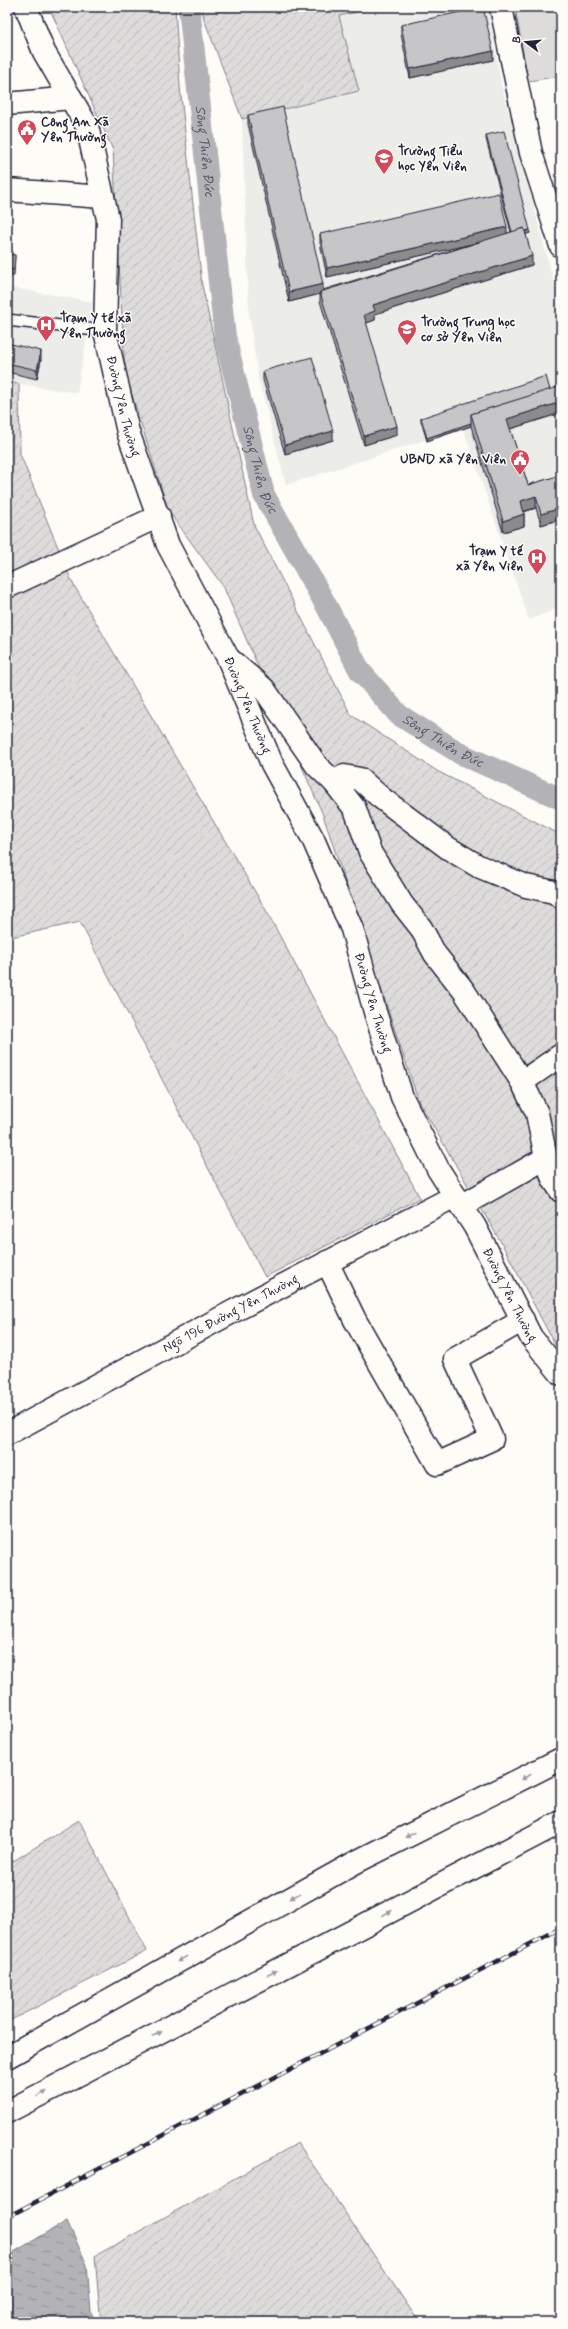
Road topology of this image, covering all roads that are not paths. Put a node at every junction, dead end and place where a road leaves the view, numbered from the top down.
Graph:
1 (26, 7) edge
2 (501, 7) edge
3 (71, 98) junction
4 (7, 104) edge
5 (7, 190) edge
6 (103, 197) junction
7 (561, 246) edge
8 (7, 320) edge
9 (105, 331) junction
10 (159, 516) junction
11 (7, 586) edge
12 (228, 658) junction
13 (334, 782) junction
14 (561, 897) edge
15 (561, 1055) edge
16 (522, 1082) junction
17 (546, 1158) junction
18 (561, 1191) edge
19 (458, 1201) junction
20 (327, 1262) junction
21 (523, 1320) junction
22 (557, 1366) edge
23 (7, 1434) edge
24 (561, 1759) edge
25 (561, 1822) edge
26 (7, 2057) edge
27 (7, 2112) edge

1 - 3 main road, Đường Yên Thường
2 - 7 main road
3 - 4 main road
3 - 6 main road, Đường Yên Thường
5 - 6 main road
6 - 9 main road, Đường Yên Thường
8 - 9 lane
9 - 10 main road, Đường Yên Thường
10 - 11 main road
10 - 12 main road, Đường Yên Thường
12 - 13 main road
12 - 19 main road, Đường Yên Thường
13 - 14 main road
13 - 16 main road
15 - 16 main road
16 - 17 main road
17 - 18 main road
17 - 19 main road, Ngõ 196 Đường Yên Thường
19 - 20 main road, Ngõ 196 Đường Yên Thường
19 - 21 main road, Đường Yên Thường
20 - 21 main road
20 - 23 main road, Ngõ 196 Đường Yên Thường
21 - 22 main road, Đường Yên Thường
24 -> 26 main road
27 -> 25 main road

